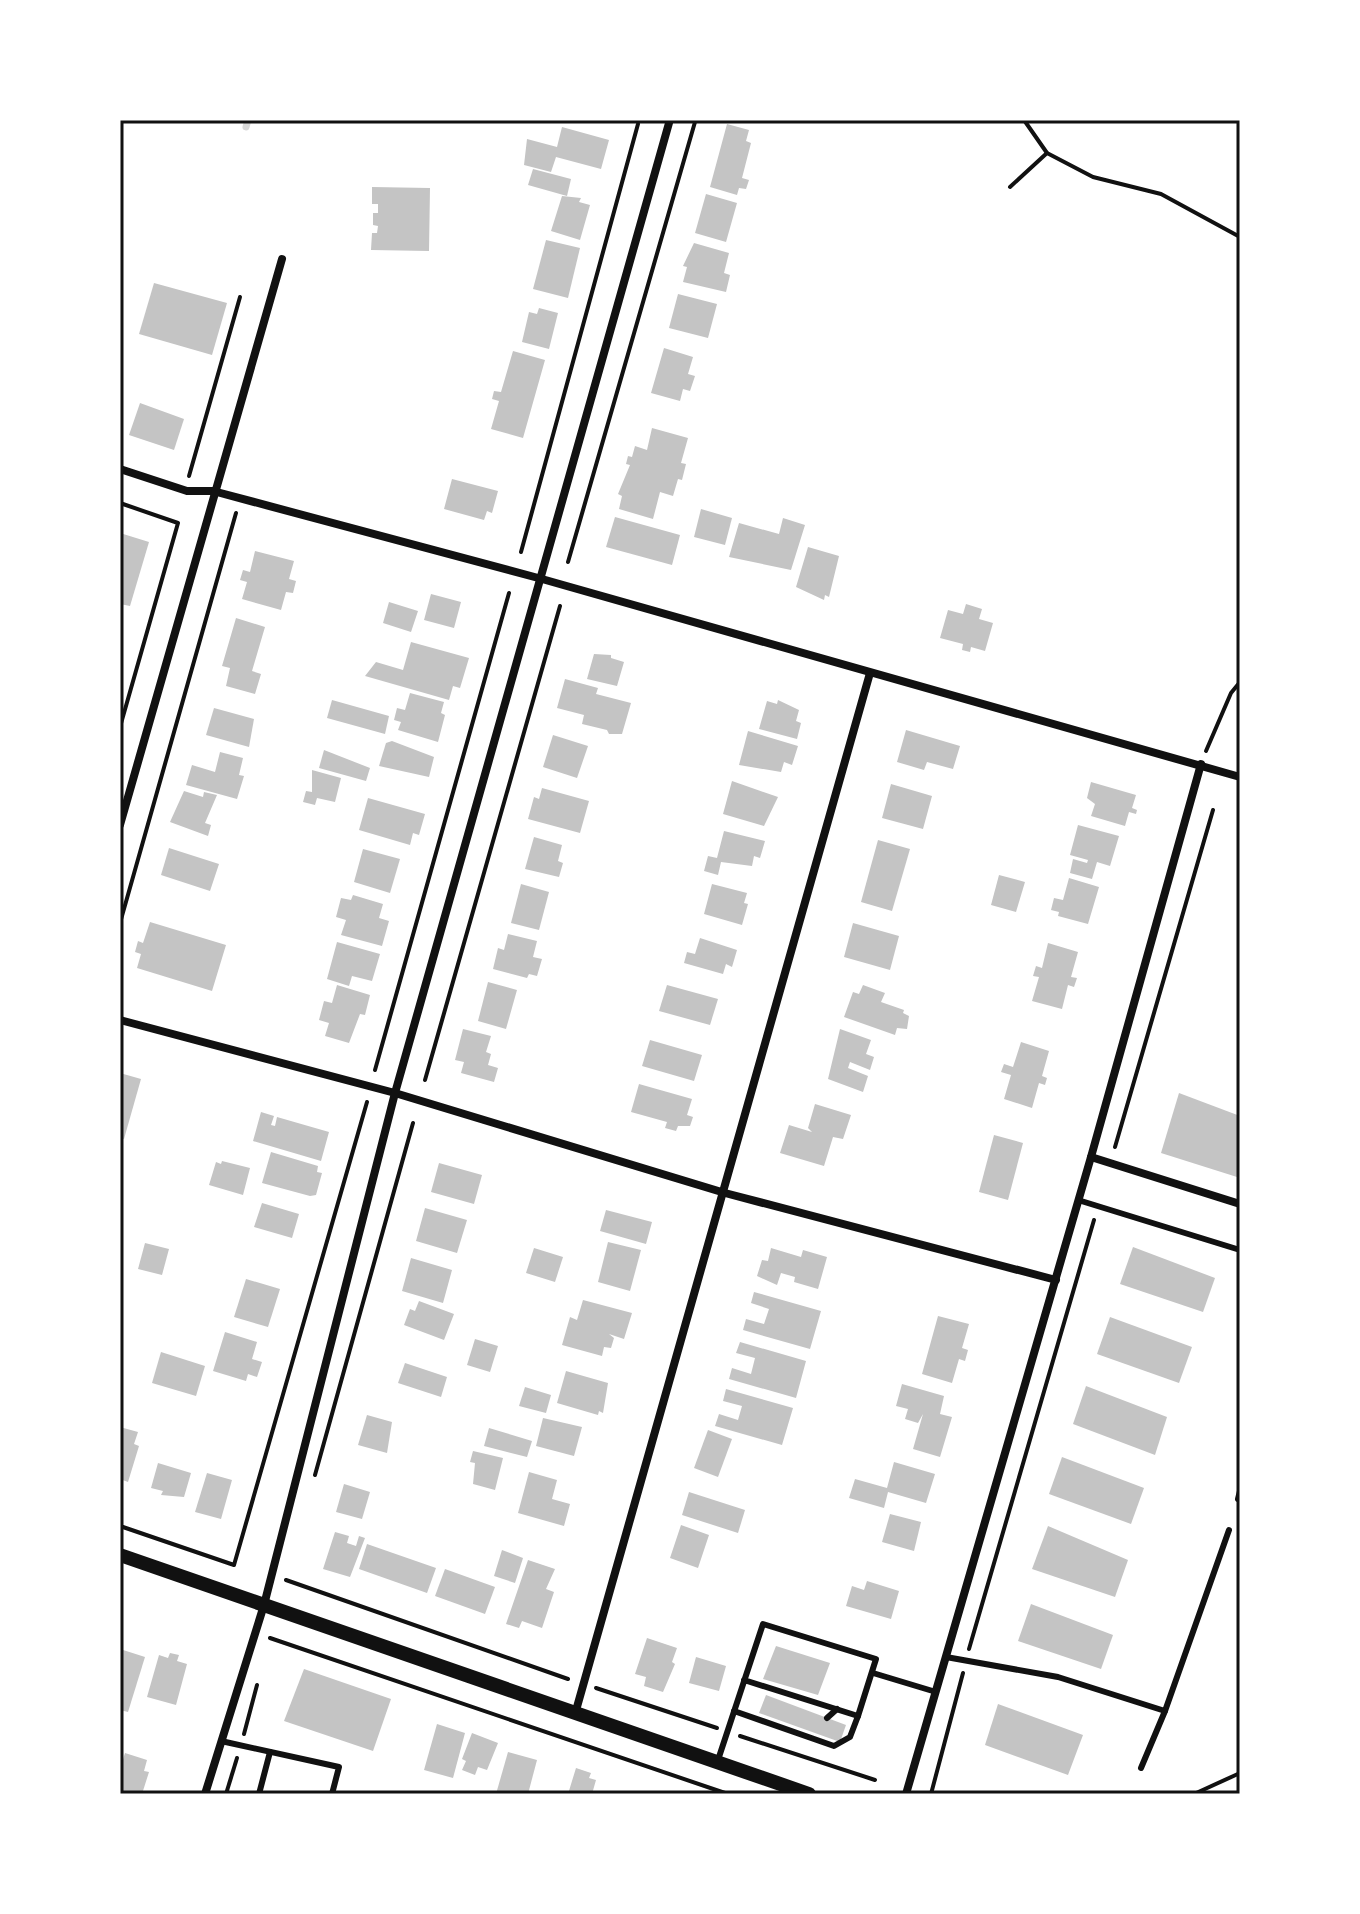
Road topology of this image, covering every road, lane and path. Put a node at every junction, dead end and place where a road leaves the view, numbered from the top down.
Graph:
1 (1024, 120) edge
2 (695, 122) edge
3 (669, 123) dead end
4 (638, 124) dead end
5 (1047, 153) junction
6 (1010, 187) dead end
7 (1240, 237) edge
8 (282, 259) dead end
9 (240, 297) dead end
10 (120, 469) edge
11 (188, 479) dead end
12 (213, 491) junction
13 (120, 503) edge
14 (236, 513) dead end
15 (521, 552) dead end
16 (568, 562) dead end
17 (542, 579) junction
18 (509, 593) dead end
19 (560, 606) dead end
20 (870, 673) junction
21 (1240, 682) edge
22 (120, 727) edge
23 (1201, 764) junction
24 (1240, 777) edge
25 (1213, 810) dead end
26 (120, 825) edge
27 (120, 923) edge
28 (120, 1020) edge
29 (375, 1070) dead end
30 (425, 1080) dead end
31 (395, 1093) junction
32 (367, 1102) dead end
33 (413, 1123) dead end
34 (1115, 1147) dead end
35 (1091, 1157) junction
36 (725, 1193) junction
37 (1078, 1200) junction
38 (1240, 1204) edge
39 (1098, 1207) junction
40 (1240, 1250) edge
41 (1056, 1280) junction
42 (312, 1488) dead end
43 (120, 1526) edge
44 (1229, 1530) dead end
45 (120, 1555) edge
46 (286, 1580) dead end
47 (264, 1605) junction
48 (267, 1650) dead end
49 (946, 1657) junction
50 (966, 1660) junction
51 (873, 1673) junction
52 (560, 1676) dead end
53 (259, 1677) dead end
54 (744, 1680) junction
55 (936, 1692) junction
56 (805, 1699) junction
57 (797, 1707) dead end
58 (837, 1709) junction
59 (734, 1711) junction
60 (1165, 1711) junction
61 (575, 1715) junction
62 (858, 1716) junction
63 (827, 1718) dead end
64 (221, 1741) junction
65 (241, 1745) junction
66 (270, 1752) junction
67 (717, 1763) junction
68 (1141, 1768) dead end
69 (1240, 1773) edge
70 (205, 1794) edge
71 (226, 1794) edge
72 (259, 1794) edge
73 (332, 1794) edge
74 (728, 1794) edge
75 (809, 1794) edge
76 (906, 1794) edge
77 (931, 1794) edge
78 (1194, 1794) edge

1 - 5 path
2 - 16 path
3 - 17 street
4 - 15 path
5 - 6 path
5 - 7 path
8 - 12 street
9 - 11 path
10 - 12 street
12 - 17 street
12 - 26 street
13 - 22 path
14 - 27 path
17 - 20 street
17 - 31 street
18 - 29 path
19 - 30 path
20 - 23 street
20 - 36 street
21 - 23 path
23 - 24 street
23 - 35 street
25 - 34 path
28 - 31 street
31 - 36 street
31 - 47 street
32 - 43 path
33 - 42 path
35 - 37 street
35 - 38 street
36 - 41 street
36 - 61 street
37 - 39 lane
37 - 41 street
39 - 40 lane
39 - 50 path
41 - 49 street
44 - 60 lane
45 - 47 street
46 - 52 path
47 - 61 street
47 - 64 street
48 - 74 path
49 - 50 lane
49 - 55 street
50 - 60 lane
50 - 77 path
51 - 54 lane
51 - 55 lane
51 - 62 lane
53 - 65 path
54 - 56 lane
54 - 59 lane
55 - 76 street
56 - 57 lane
56 - 58 lane
58 - 62 lane
58 - 63 lane
59 - 62 lane
59 - 67 lane
60 - 68 lane
61 - 67 street
64 - 65 lane
64 - 70 street
65 - 66 lane
65 - 71 path
66 - 72 lane
66 - 73 lane
67 - 75 street
69 - 78 path

